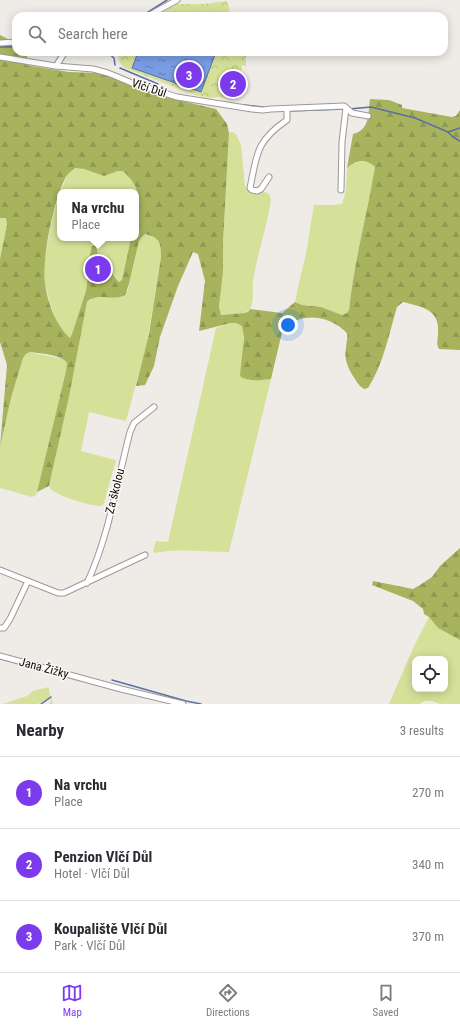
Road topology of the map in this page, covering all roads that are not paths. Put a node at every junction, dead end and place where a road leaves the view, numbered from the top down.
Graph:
1 (177, 0) edge
2 (155, 12) edge
3 (12, 42) edge
4 (0, 43) edge
5 (62, 56) edge
6 (0, 57) edge
7 (56, 66) junction
8 (346, 108) junction
9 (287, 109) junction
10 (368, 116) dead end
11 (269, 177) dead end
12 (341, 190) dead end
13 (154, 407) dead end
14 (145, 555) dead end
15 (0, 570) edge
16 (28, 581) junction
17 (86, 583) junction
18 (0, 628) edge
19 (0, 656) edge
20 (183, 704) edge

1 - 2 street
3 - 4 street
5 - 7 street
6 - 7 street, Vlčí Důl
7 - 9 street, Vlčí Důl
8 - 9 street, Vlčí Důl
8 - 10 street, Vlčí Důl
8 - 12 street
9 - 11 street
13 - 17 street, Za školou
14 - 17 street
15 - 16 street
16 - 17 street
16 - 18 street
19 - 20 street, Jana Žižky

